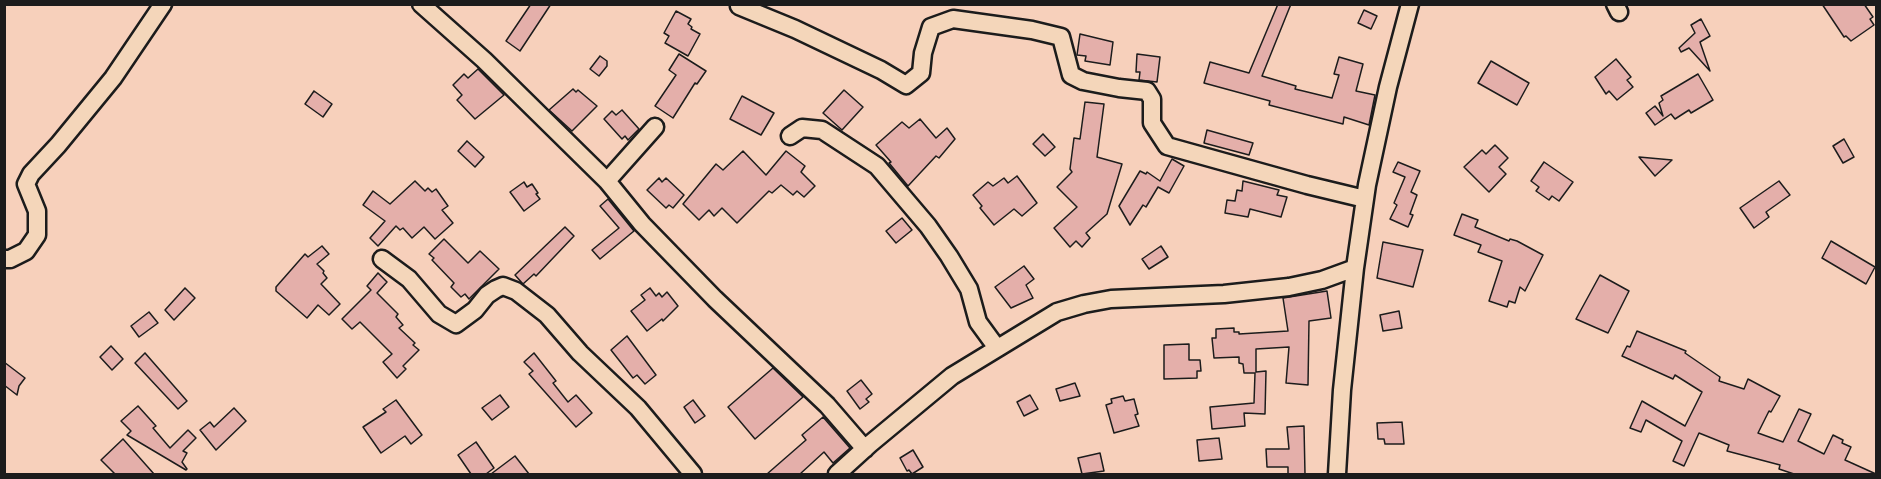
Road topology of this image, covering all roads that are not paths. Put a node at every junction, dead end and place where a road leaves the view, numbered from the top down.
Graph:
1 (164, 4) edge
2 (421, 4) edge
3 (1410, 4) edge
4 (739, 6) edge
5 (655, 127) dead end
6 (790, 136) dead end
7 (606, 181) junction
8 (1365, 199) junction
9 (4, 258) edge
10 (382, 259) dead end
11 (1355, 268) junction
12 (997, 348) junction
13 (865, 449) junction
14 (693, 474) edge
15 (837, 474) edge
16 (1337, 474) edge

1 - 9 street
2 - 7 street
3 - 8 street
4 - 8 street
5 - 7 street
6 - 12 street
7 - 13 street
8 - 11 street
10 - 14 street
11 - 12 street
11 - 16 street
12 - 13 street
13 - 15 street

